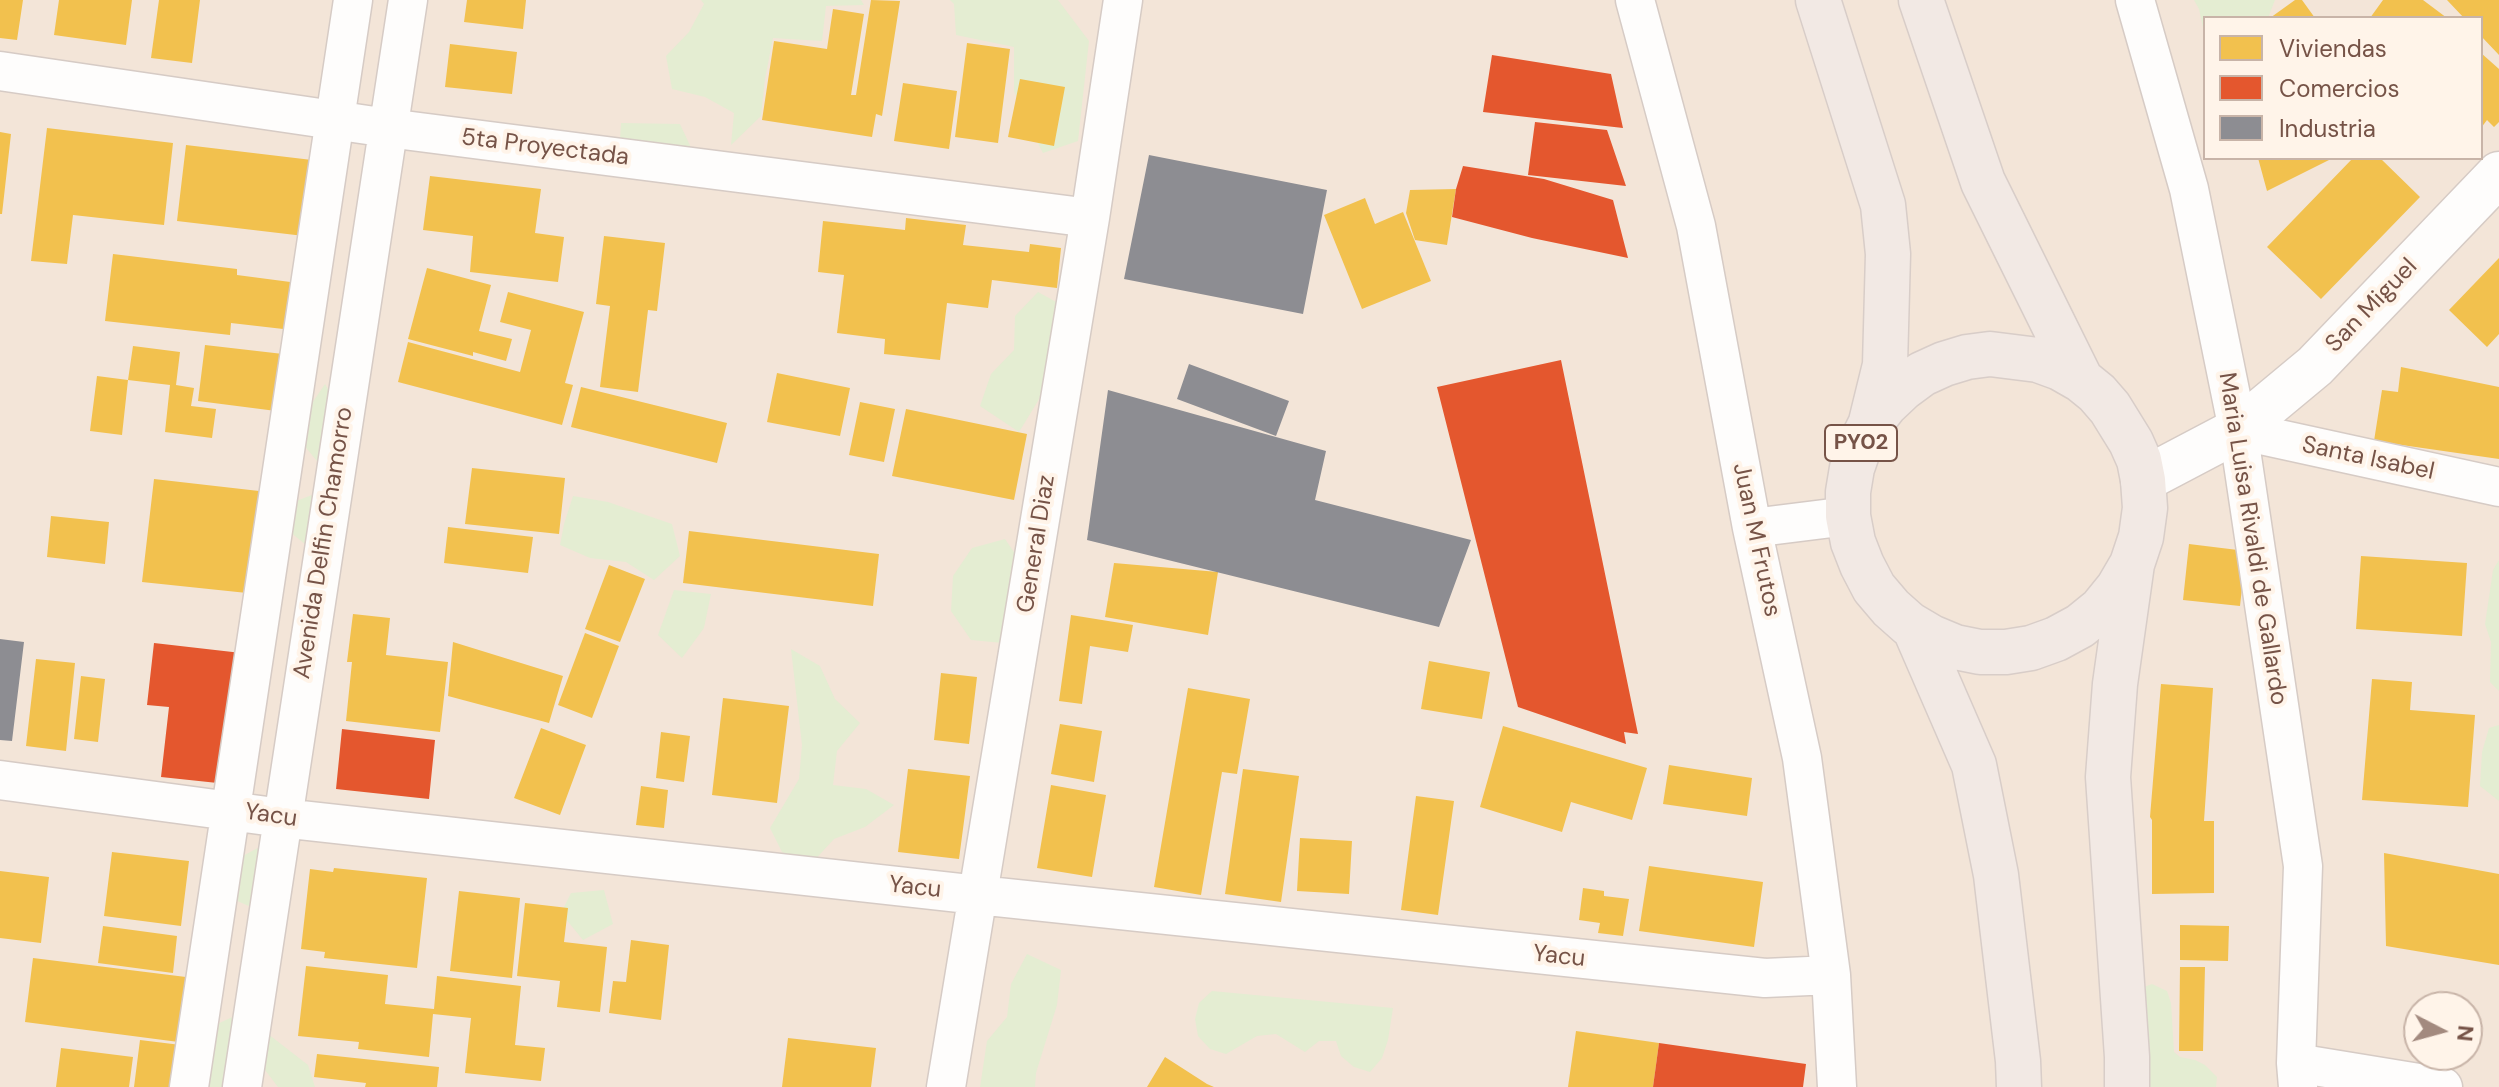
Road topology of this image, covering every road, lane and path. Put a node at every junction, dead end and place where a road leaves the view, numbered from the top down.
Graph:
1 (353, 0) edge
2 (408, 0) edge
3 (1123, 0) edge
4 (1635, 0) edge
5 (1818, 0) edge
6 (1921, 0) edge
7 (2135, 0) edge
8 (0, 71) edge
9 (335, 119) junction
10 (388, 128) junction
11 (2499, 174) edge
12 (1090, 218) junction
13 (2081, 380) junction
14 (1871, 423) junction
15 (2238, 430) junction
16 (2143, 480) junction
17 (2499, 487) edge
18 (1848, 516) junction
19 (1752, 528) junction
20 (2132, 564) junction
21 (1914, 627) junction
22 (0, 780) edge
23 (232, 810) junction
24 (282, 818) junction
25 (978, 895) junction
26 (1831, 975) junction
27 (2297, 1075) edge
28 (189, 1087) edge
29 (242, 1087) edge
30 (946, 1087) edge
31 (1837, 1087) edge
32 (2019, 1087) edge
33 (2127, 1087) edge
34 (2443, 1087) edge

1 - 9 street
2 - 10 street, Avenida Delfin Chamorro
3 - 12 street, General Diaz
4 - 19 street, Juan M Frutos
5 - 14 highway, PY02
6 - 13 highway, PY02
7 - 15 street, Maria Luisa Rivaldi de Gallardo
8 - 9 street, 5ta Proyectada
9 - 10 street, 5ta Proyectada
9 - 23 street
10 - 12 street, 5ta Proyectada
10 - 24 street, Avenida Delfin Chamorro
11 - 15 street, San Miguel
12 - 25 street, General Diaz
13 - 14 highway, PY02
13 - 16 highway, PY02
14 - 18 highway, PY02
15 - 16 street, San Miguel
15 - 17 street, Santa Isabel
15 - 27 street, Maria Luisa Rivaldi de Gallardo
16 - 20 highway, PY02
18 - 19 street
18 - 21 highway, PY02
19 - 26 street, Juan M Frutos
20 - 21 highway, PY02
20 - 33 highway, PY02
21 - 32 highway, PY02
22 - 23 street, Yacu
23 - 24 street, Yacu
23 - 28 street
24 - 25 street, Yacu
24 - 29 street, Avenida Delfin Chamorro
25 - 26 street, Yacu
25 - 30 street, General Diaz
26 - 31 street, Juan M Frutos
27 - 34 street

